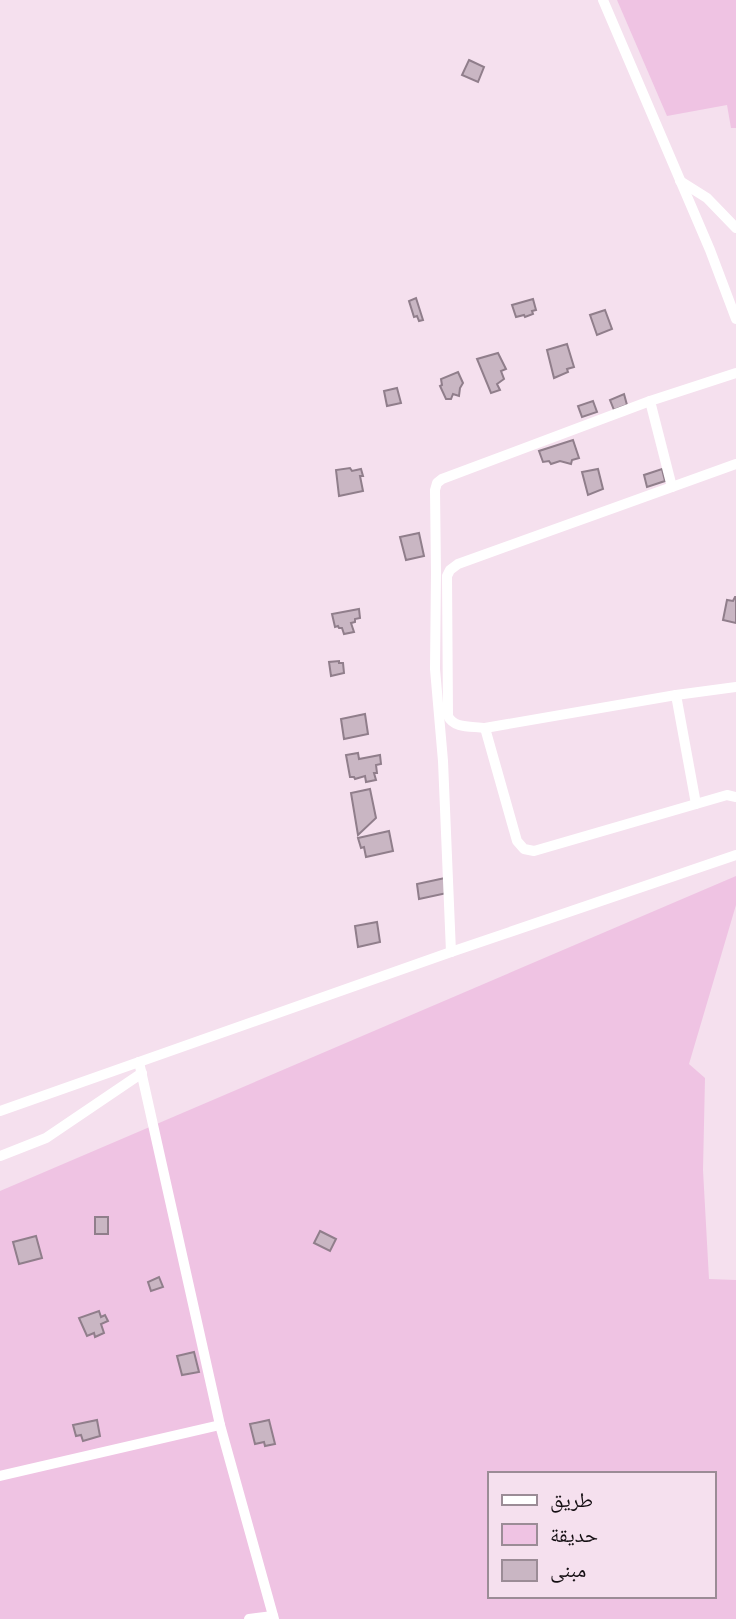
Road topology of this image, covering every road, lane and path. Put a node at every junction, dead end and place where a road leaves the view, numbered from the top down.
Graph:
1 (603, 0) edge
2 (680, 180) junction
3 (736, 228) edge
4 (736, 319) edge
5 (736, 373) edge
6 (650, 401) junction
7 (736, 464) edge
8 (672, 487) junction
9 (736, 687) edge
10 (676, 695) junction
11 (485, 727) junction
12 (733, 794) edge
13 (696, 804) junction
14 (736, 855) edge
15 (451, 952) junction
16 (140, 1068) junction
17 (0, 1111) edge
18 (0, 1156) edge
19 (220, 1425) junction
20 (0, 1476) edge
21 (274, 1617) edge
22 (249, 1619) edge

1 - 2 street
2 - 3 street
2 - 4 street
5 - 6 street
6 - 8 street
6 - 15 street
7 - 8 street
8 - 11 street
9 - 10 street
10 - 11 street
10 - 13 street
11 - 13 street
12 - 13 street
14 - 15 street
15 - 16 street
16 - 17 street
16 - 18 street
16 - 19 street
19 - 20 street
19 - 21 street
21 - 22 street

